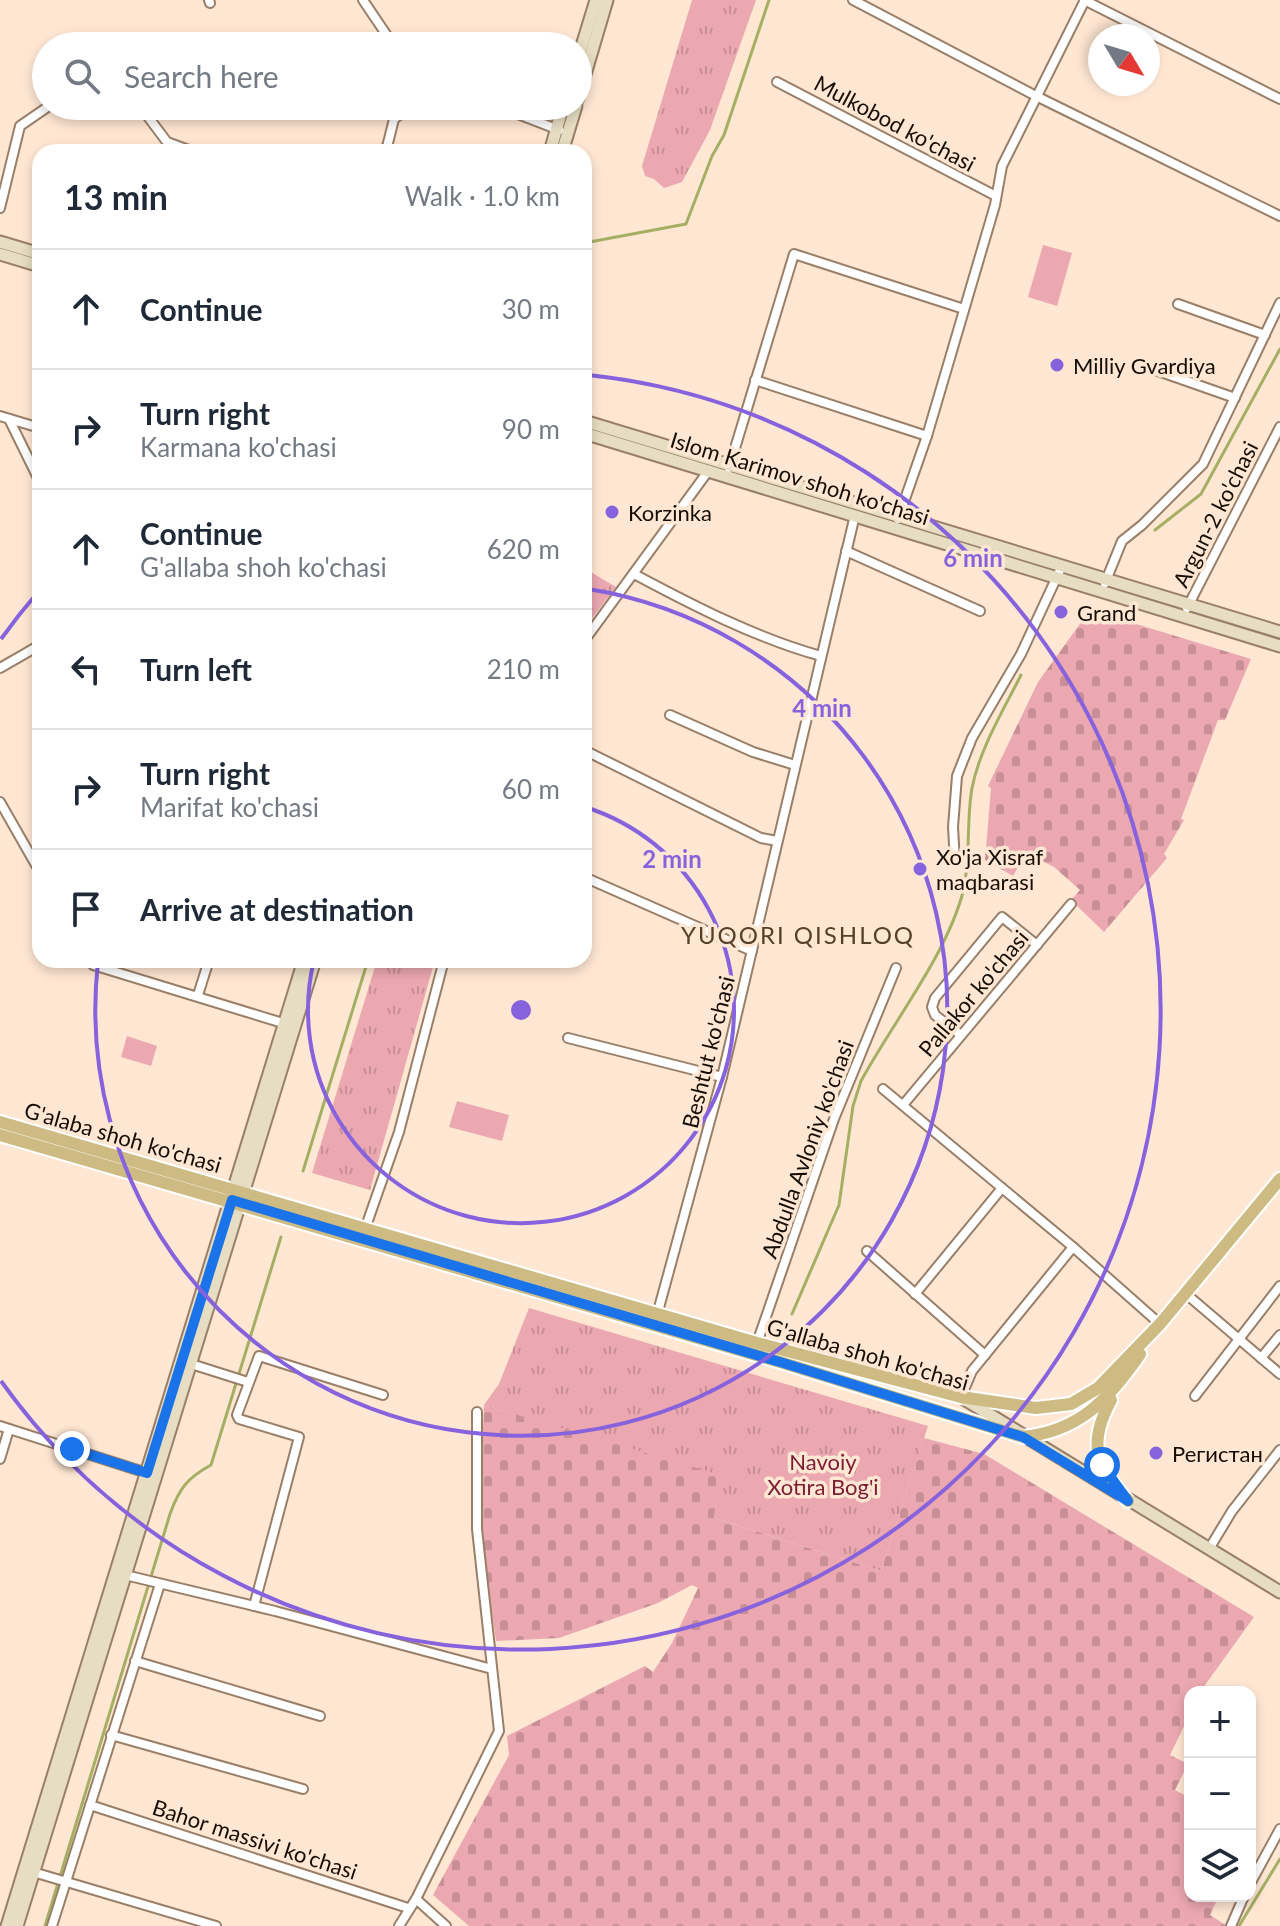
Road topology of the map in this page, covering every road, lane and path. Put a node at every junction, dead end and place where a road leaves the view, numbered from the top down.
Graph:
1 (363, 0) edge
2 (596, 0) edge
3 (607, 0) edge
4 (853, 0) edge
5 (1084, 0) edge
6 (385, 32) edge
7 (586, 32) edge
8 (592, 51) edge
9 (777, 82) dead end
10 (1036, 96) junction
11 (1280, 99) edge
12 (32, 118) edge
13 (150, 120) edge
14 (394, 120) edge
15 (533, 120) edge
16 (562, 120) edge
17 (568, 120) edge
18 (562, 131) junction
19 (172, 144) edge
20 (386, 144) edge
21 (555, 144) edge
22 (562, 144) edge
23 (996, 196) junction
24 (0, 208) edge
25 (1280, 216) edge
26 (0, 242) edge
27 (32, 252) edge
28 (0, 254) edge
29 (32, 264) edge
30 (1280, 303) edge
31 (1178, 304) dead end
32 (964, 309) junction
33 (1265, 335) junction
34 (1158, 371) dead end
35 (755, 380) junction
36 (1235, 398) junction
37 (4, 417) edge
38 (592, 424) edge
39 (32, 426) edge
40 (1280, 427) edge
41 (592, 435) edge
42 (927, 436) junction
43 (32, 468) edge
44 (709, 470) junction
45 (728, 470) junction
46 (855, 515) junction
47 (897, 522) junction
48 (846, 551) junction
49 (634, 574) junction
50 (1059, 574) junction
51 (1104, 587) junction
52 (1189, 605) junction
53 (980, 611) dead end
54 (1184, 617) junction
55 (592, 630) edge
56 (1280, 632) edge
57 (1280, 646) edge
58 (32, 650) edge
59 (821, 656) junction
60 (0, 668) edge
61 (670, 715) dead end
62 (592, 754) edge
63 (795, 765) junction
64 (0, 802) edge
65 (777, 841) junction
66 (32, 858) edge
67 (955, 862) dead end
68 (592, 881) edge
69 (1071, 904) dead end
70 (1037, 945) junction
71 (752, 951) junction
72 (104, 968) edge
73 (206, 968) edge
74 (302, 968) edge
75 (312, 968) edge
76 (442, 968) edge
77 (896, 968) dead end
78 (198, 995) junction
79 (290, 1025) junction
80 (961, 1035) junction
81 (568, 1038) dead end
82 (722, 1077) junction
83 (883, 1089) dead end
84 (903, 1105) junction
85 (0, 1122) edge
86 (0, 1135) edge
87 (1280, 1179) edge
88 (1002, 1188) junction
89 (194, 1191) joint
90 (238, 1196) junction
91 (365, 1229) junction
92 (1073, 1247) junction
93 (867, 1251) dead end
94 (1280, 1286) edge
95 (1185, 1293) junction
96 (915, 1294) junction
97 (657, 1315) junction
98 (1160, 1324) junction
99 (1280, 1335) edge
100 (1239, 1339) junction
101 (757, 1343) junction
102 (985, 1355) junction
103 (1261, 1358) junction
104 (186, 1362) junction
105 (1280, 1374) edge
106 (248, 1382) junction
107 (1119, 1385) junction
108 (383, 1395) dead end
109 (1195, 1396) dead end
110 (961, 1397) junction
111 (477, 1412) dead end
112 (5, 1427) edge
113 (1023, 1437) junction
114 (1280, 1450) edge
115 (0, 1459) edge
116 (147, 1473) junction
117 (1128, 1501) junction
118 (1209, 1549) junction
119 (121, 1574) junction
120 (160, 1584) junction
121 (1280, 1592) edge
122 (254, 1606) junction
123 (135, 1661) junction
124 (492, 1669) junction
125 (320, 1716) dead end
126 (111, 1735) junction
127 (303, 1789) dead end
128 (90, 1805) junction
129 (1280, 1829) edge
130 (33, 1872) junction
131 (1256, 1873) edge
132 (65, 1881) junction
133 (416, 1899) junction
134 (1241, 1902) edge
135 (408, 1908) junction
136 (7, 1926) edge
137 (17, 1926) edge
138 (52, 1926) edge
139 (216, 1926) edge
140 (399, 1926) edge
141 (446, 1926) edge
142 (1231, 1926) edge

1 - 6 street
2 - 7 main road
3 - 8 main road
4 - 10 street
5 - 10 street
5 - 11 street
9 - 23 street, Mulkobod ko'chasi
10 - 23 street
10 - 25 street
12 - 24 street
13 - 19 street
14 - 20 street
15 - 18 street
16 - 18 main road
17 - 18 main road
18 - 21 main road
18 - 22 main road
23 - 32 street
26 - 27 main road
28 - 29 main road
30 - 33 street
31 - 33 street
32 - 35 street
32 - 42 street
33 - 36 street
34 - 36 street
35 - 42 street
35 - 45 street
36 - 51 street
37 - 39 street
37 - 43 street
38 - 45 main road, Islom Karimov shoh ko'chasi
40 - 52 street, Argun-2 ko'chasi
41 - 44 main road, Islom Karimov shoh ko'chasi
42 - 47 street
44 - 45 main road, Islom Karimov shoh ko'chasi
44 - 49 street
45 - 46 main road, Islom Karimov shoh ko'chasi
45 - 47 main road, Islom Karimov shoh ko'chasi
46 - 47 main road, Islom Karimov shoh ko'chasi
46 - 48 street, Beshtut ko'chasi
47 - 50 main road, Islom Karimov shoh ko'chasi
48 - 53 street
48 - 59 street, Beshtut ko'chasi
49 - 55 street
49 - 59 street
50 - 51 main road, Islom Karimov shoh ko'chasi
50 - 67 street
51 - 52 main road, Islom Karimov shoh ko'chasi
51 - 54 main road, Islom Karimov shoh ko'chasi
52 - 54 street, Argun-2 ko'chasi
52 - 56 main road, Islom Karimov shoh ko'chasi
54 - 57 main road, Islom Karimov shoh ko'chasi
58 - 60 street
59 - 63 street, Beshtut ko'chasi
61 - 63 street
62 - 65 street
63 - 65 street, Beshtut ko'chasi
64 - 66 street
65 - 71 street, Beshtut ko'chasi
68 - 71 street
69 - 70 street, Pallakor ko'chasi
70 - 80 street, Pallakor ko'chasi
70 - 80 street
71 - 82 street, Beshtut ko'chasi
72 - 78 street
73 - 78 street
74 - 79 main road
75 - 79 main road
76 - 91 street
77 - 101 street, Abdulla Avloniy ko'chasi
78 - 79 street
79 - 90 main road
80 - 84 street, Pallakor ko'chasi
81 - 82 street
82 - 97 street, Beshtut ko'chasi
83 - 84 street
84 - 88 street
85 - 90 main road, G'alaba shoh ko'chasi
86 - 89 main road, G'alaba shoh ko'chasi
87 - 95 main road
88 - 92 street
88 - 96 street
89 - 90 main road, G'allaba shoh ko'chasi
90 - 91 main road, G'allaba shoh ko'chasi
90 - 104 main road
90 - 113 main road, G'allaba shoh ko'chasi
91 - 97 main road, G'allaba shoh ko'chasi
92 - 98 street
92 - 102 street
93 - 96 street
94 - 100 street
95 - 98 main road
95 - 100 street
96 - 102 street
97 - 101 main road, G'allaba shoh ko'chasi
98 - 107 main road
98 - 110 main road
99 - 103 street
100 - 103 street
100 - 109 street
101 - 110 main road, G'allaba shoh ko'chasi
102 - 110 street
103 - 105 street
104 - 106 street
104 - 116 main road
104 - 119 main road
106 - 108 street
106 - 122 street
107 - 113 main road
107 - 117 main road
110 - 113 main road, G'allaba shoh ko'chasi
111 - 124 street
112 - 115 street
112 - 116 street
113 - 117 main road
114 - 118 street
116 - 119 main road
117 - 118 main road
118 - 121 main road
119 - 120 street
119 - 130 main road
119 - 136 main road
120 - 122 street
120 - 123 street
122 - 124 street
123 - 125 street
123 - 126 street
124 - 133 street
126 - 127 street
126 - 128 street
128 - 132 street
128 - 135 street, Bahor massivi ko'chasi
129 - 131 street
130 - 132 street
130 - 137 main road
132 - 138 street
132 - 139 street
133 - 135 street
133 - 141 street
134 - 142 street
135 - 140 street

